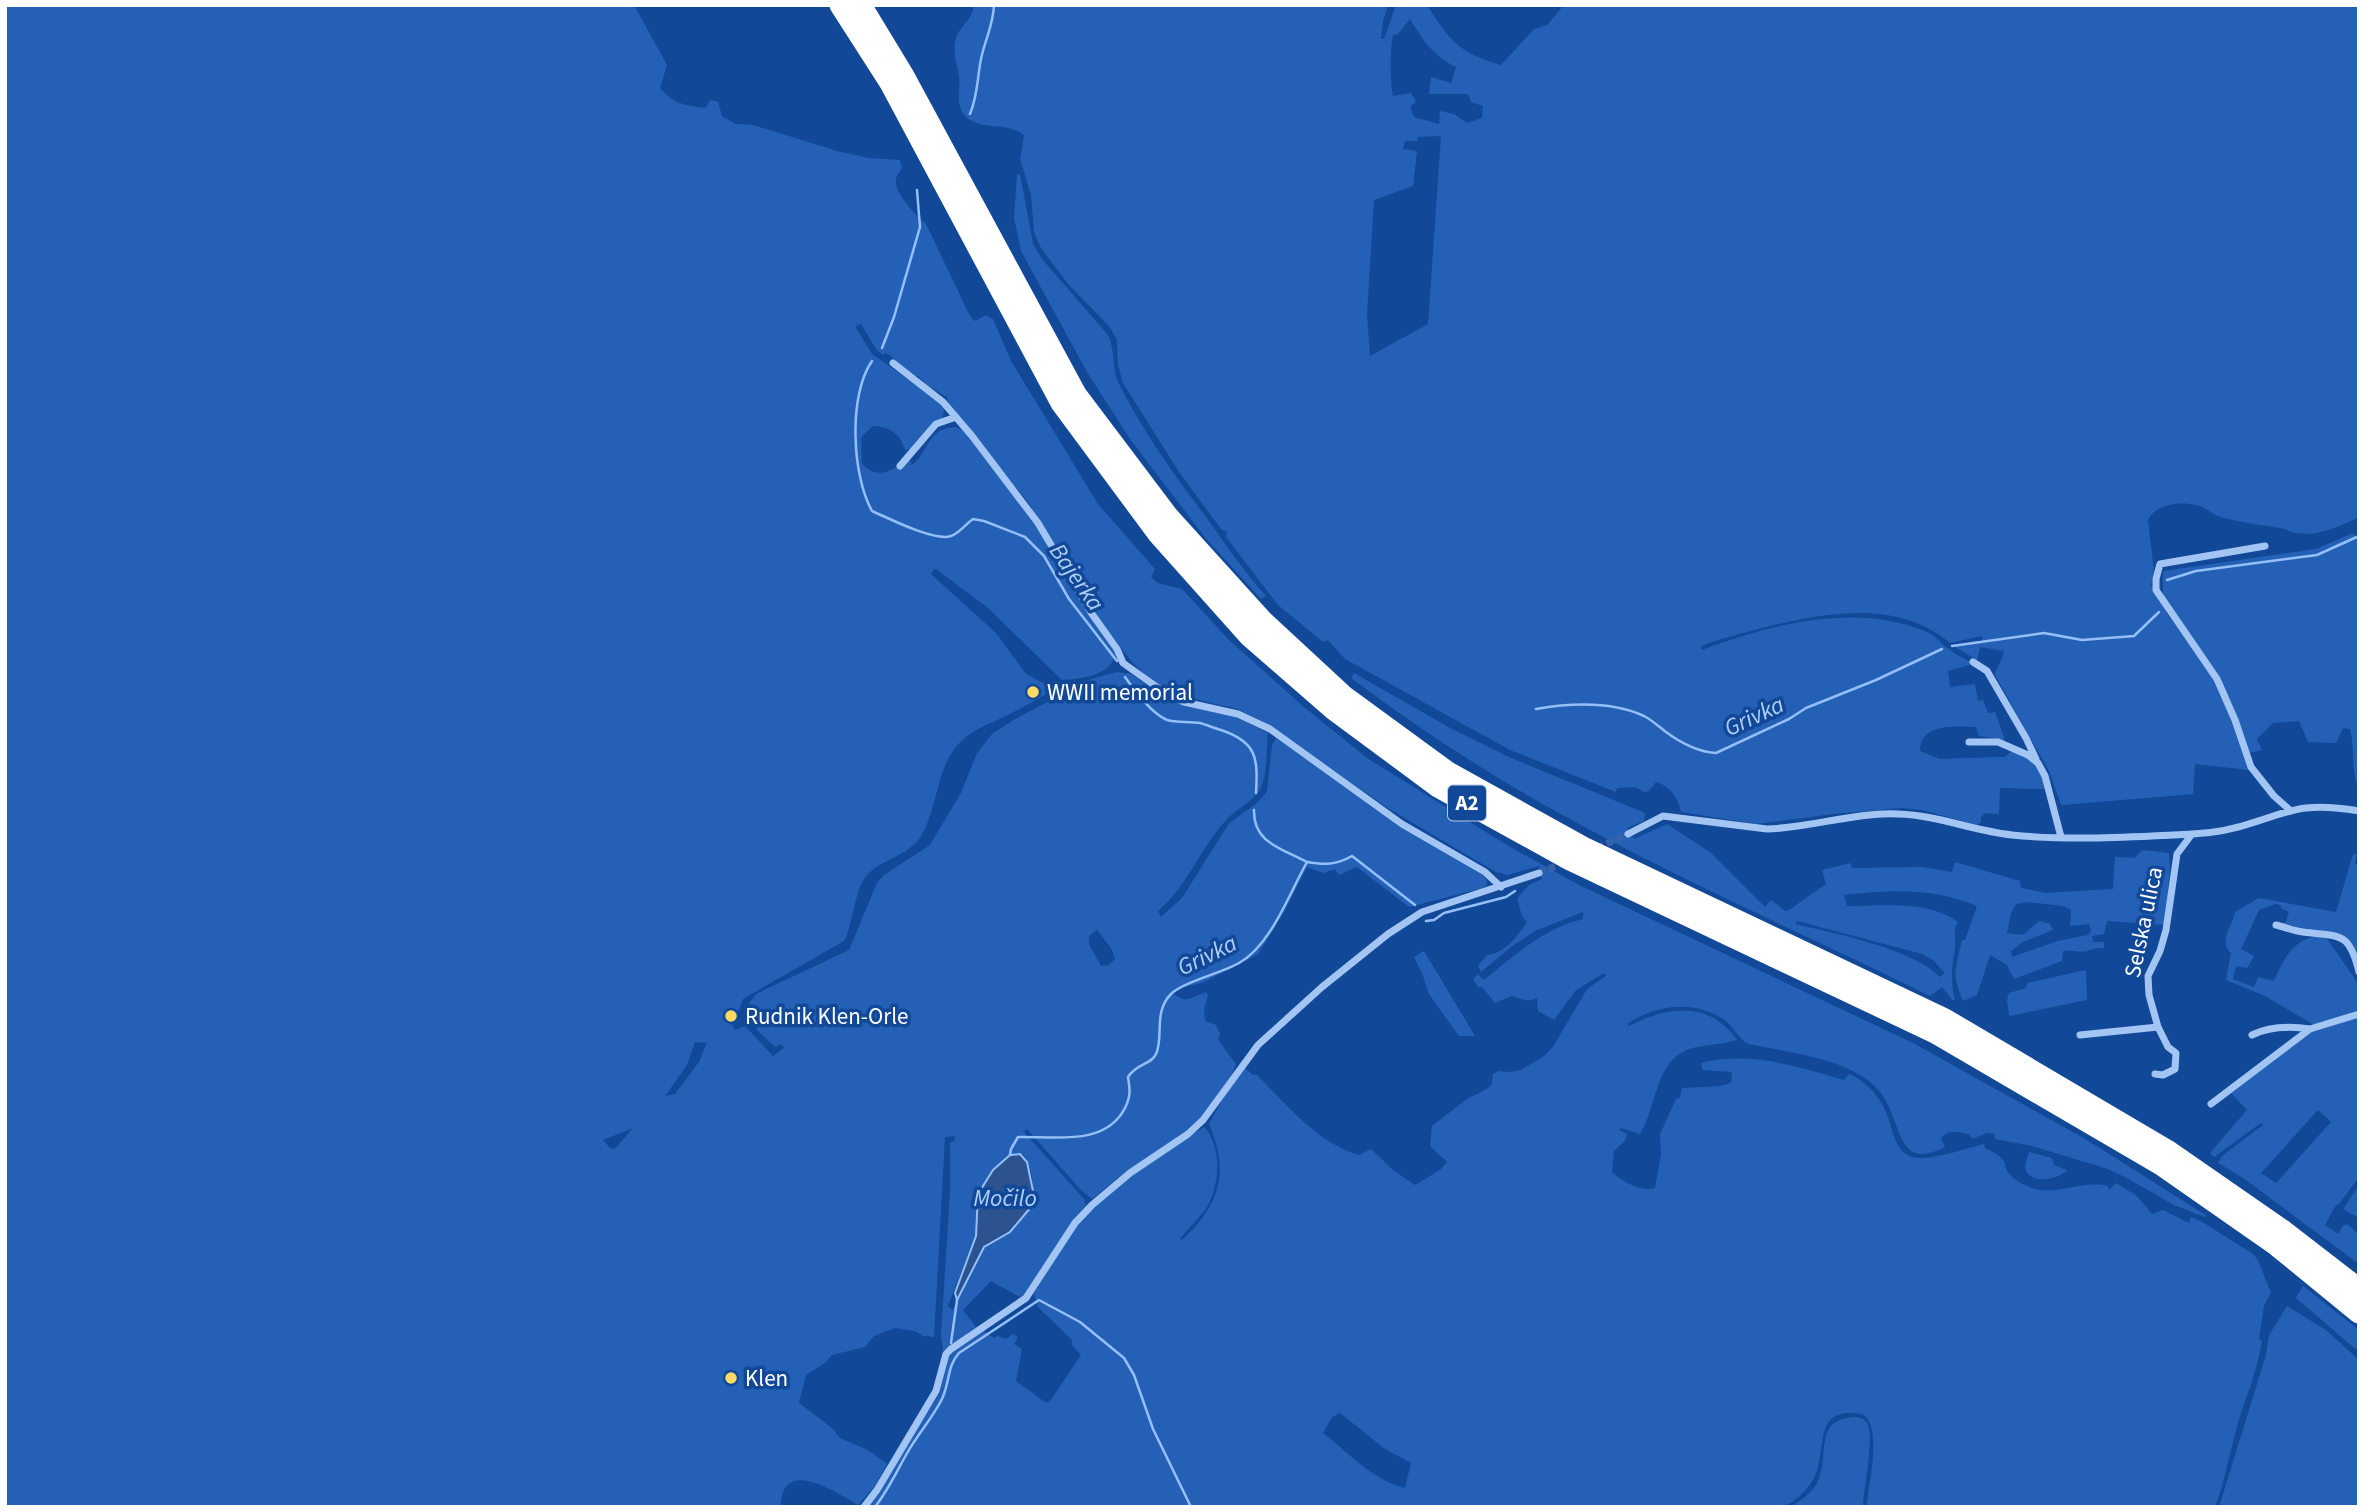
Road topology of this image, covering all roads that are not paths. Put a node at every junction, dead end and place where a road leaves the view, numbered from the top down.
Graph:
1 (840, 5) edge
2 (861, 5) edge
3 (892, 363) dead end
4 (956, 417) junction
5 (900, 466) dead end
6 (2265, 546) dead end
7 (1973, 662) dead end
8 (1969, 742) dead end
9 (2038, 763) junction
10 (2291, 811) junction
11 (2359, 811) edge
12 (1628, 834) tunnel mouth
13 (2192, 834) junction
14 (2062, 837) junction
15 (1539, 873) tunnel mouth
16 (1501, 887) junction
17 (2276, 925) dead end
18 (2359, 972) edge
19 (2359, 1014) edge
20 (2158, 1027) junction
21 (2310, 1029) junction
22 (2080, 1035) dead end
23 (2252, 1035) dead end
24 (2155, 1074) dead end
25 (2211, 1104) dead end
26 (2359, 1289) edge
27 (2359, 1313) edge
28 (864, 1507) edge

1 - 27 highway, A2
2 - 26 highway, A2
3 - 4 street
4 - 5 street
4 - 16 street
6 - 10 street
7 - 9 street
8 - 9 street
9 - 14 street
10 - 11 street
10 - 13 street
12 - 14 street
13 - 14 street
13 - 20 street, Selska ulica
15 - 16 street
16 - 28 street
17 - 18 street
19 - 21 street
20 - 22 street
20 - 24 street, Selska ulica
21 - 23 street
21 - 25 street

